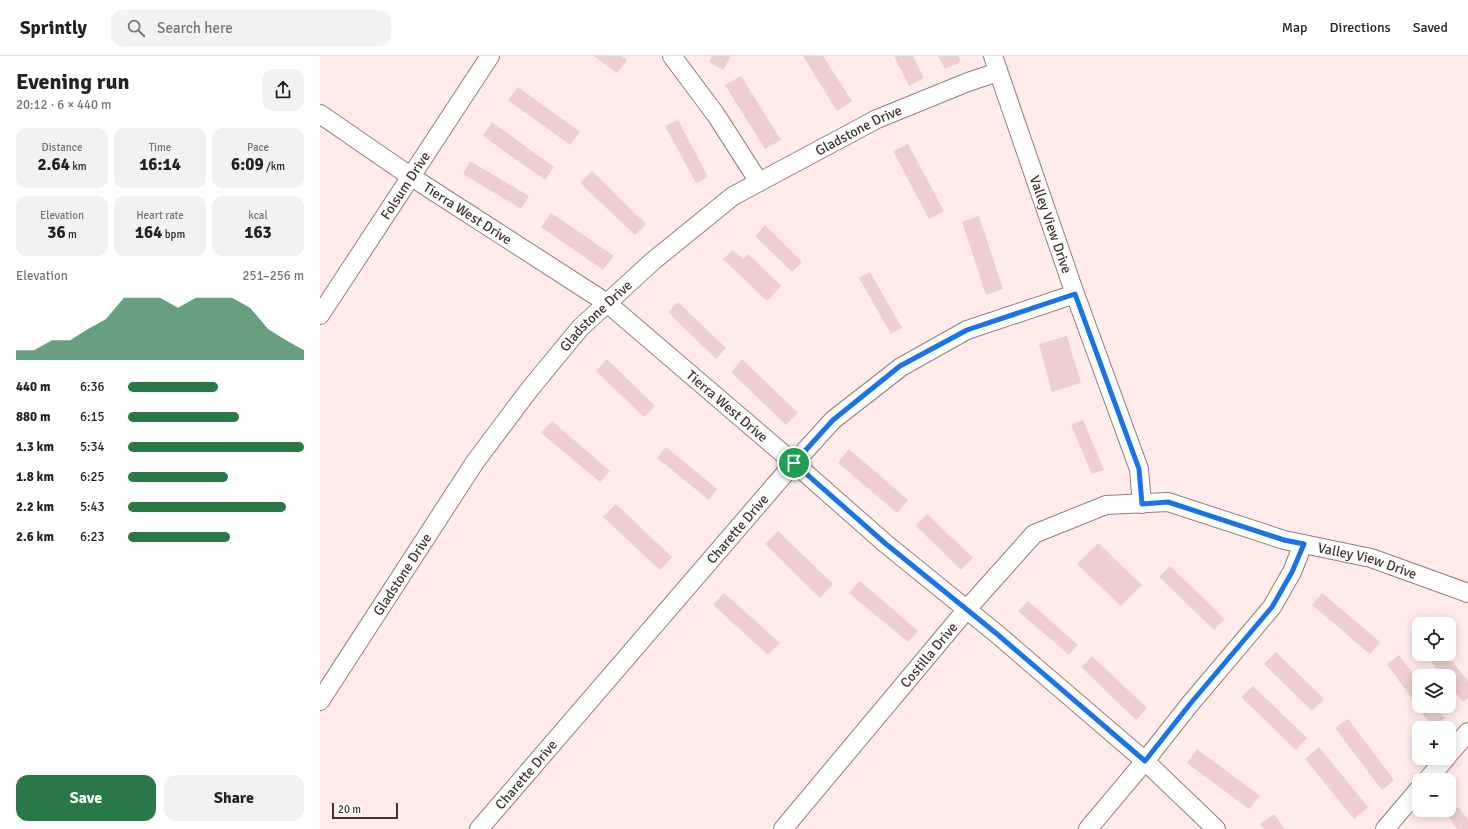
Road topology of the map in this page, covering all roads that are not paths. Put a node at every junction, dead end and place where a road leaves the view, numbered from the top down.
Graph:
1 (490, 56) edge
2 (672, 56) edge
3 (995, 64) edge
4 (320, 114) edge
5 (410, 176) junction
6 (759, 182) junction
7 (1075, 294) junction
8 (607, 303) junction
9 (320, 315) edge
10 (794, 463) junction
11 (1142, 504) junction
12 (1304, 544) junction
13 (1468, 593) edge
14 (967, 609) junction
15 (320, 701) edge
16 (1468, 732) edge
17 (1456, 746) edge
18 (1145, 761) junction
19 (1440, 765) edge
20 (1433, 773) edge
21 (1412, 797) edge
22 (479, 829) edge
23 (783, 829) edge
24 (1088, 829) edge
25 (1216, 829) edge
26 (1385, 829) edge

1 - 5 street, Folsum Drive
2 - 6 street
3 - 6 street, Gladstone Drive
3 - 7 street, Valley View Drive
4 - 5 street, Tierra West Drive
5 - 8 street, Tierra West Drive
5 - 9 street, Folsum Drive
6 - 8 street, Gladstone Drive
7 - 10 street, Charette Drive
7 - 11 street, Valley View Drive
8 - 10 street, Tierra West Drive
8 - 15 street, Gladstone Drive
10 - 14 street, Tierra West Drive
10 - 22 street, Charette Drive
11 - 12 street, Valley View Drive
11 - 14 street, Costilla Drive
12 - 13 street, Valley View Drive
12 - 18 street
14 - 18 street, Tierra West Drive
14 - 23 street, Costilla Drive
16 - 17 street
18 - 24 street
18 - 25 street, Tierra West Drive
19 - 20 street
21 - 26 street

